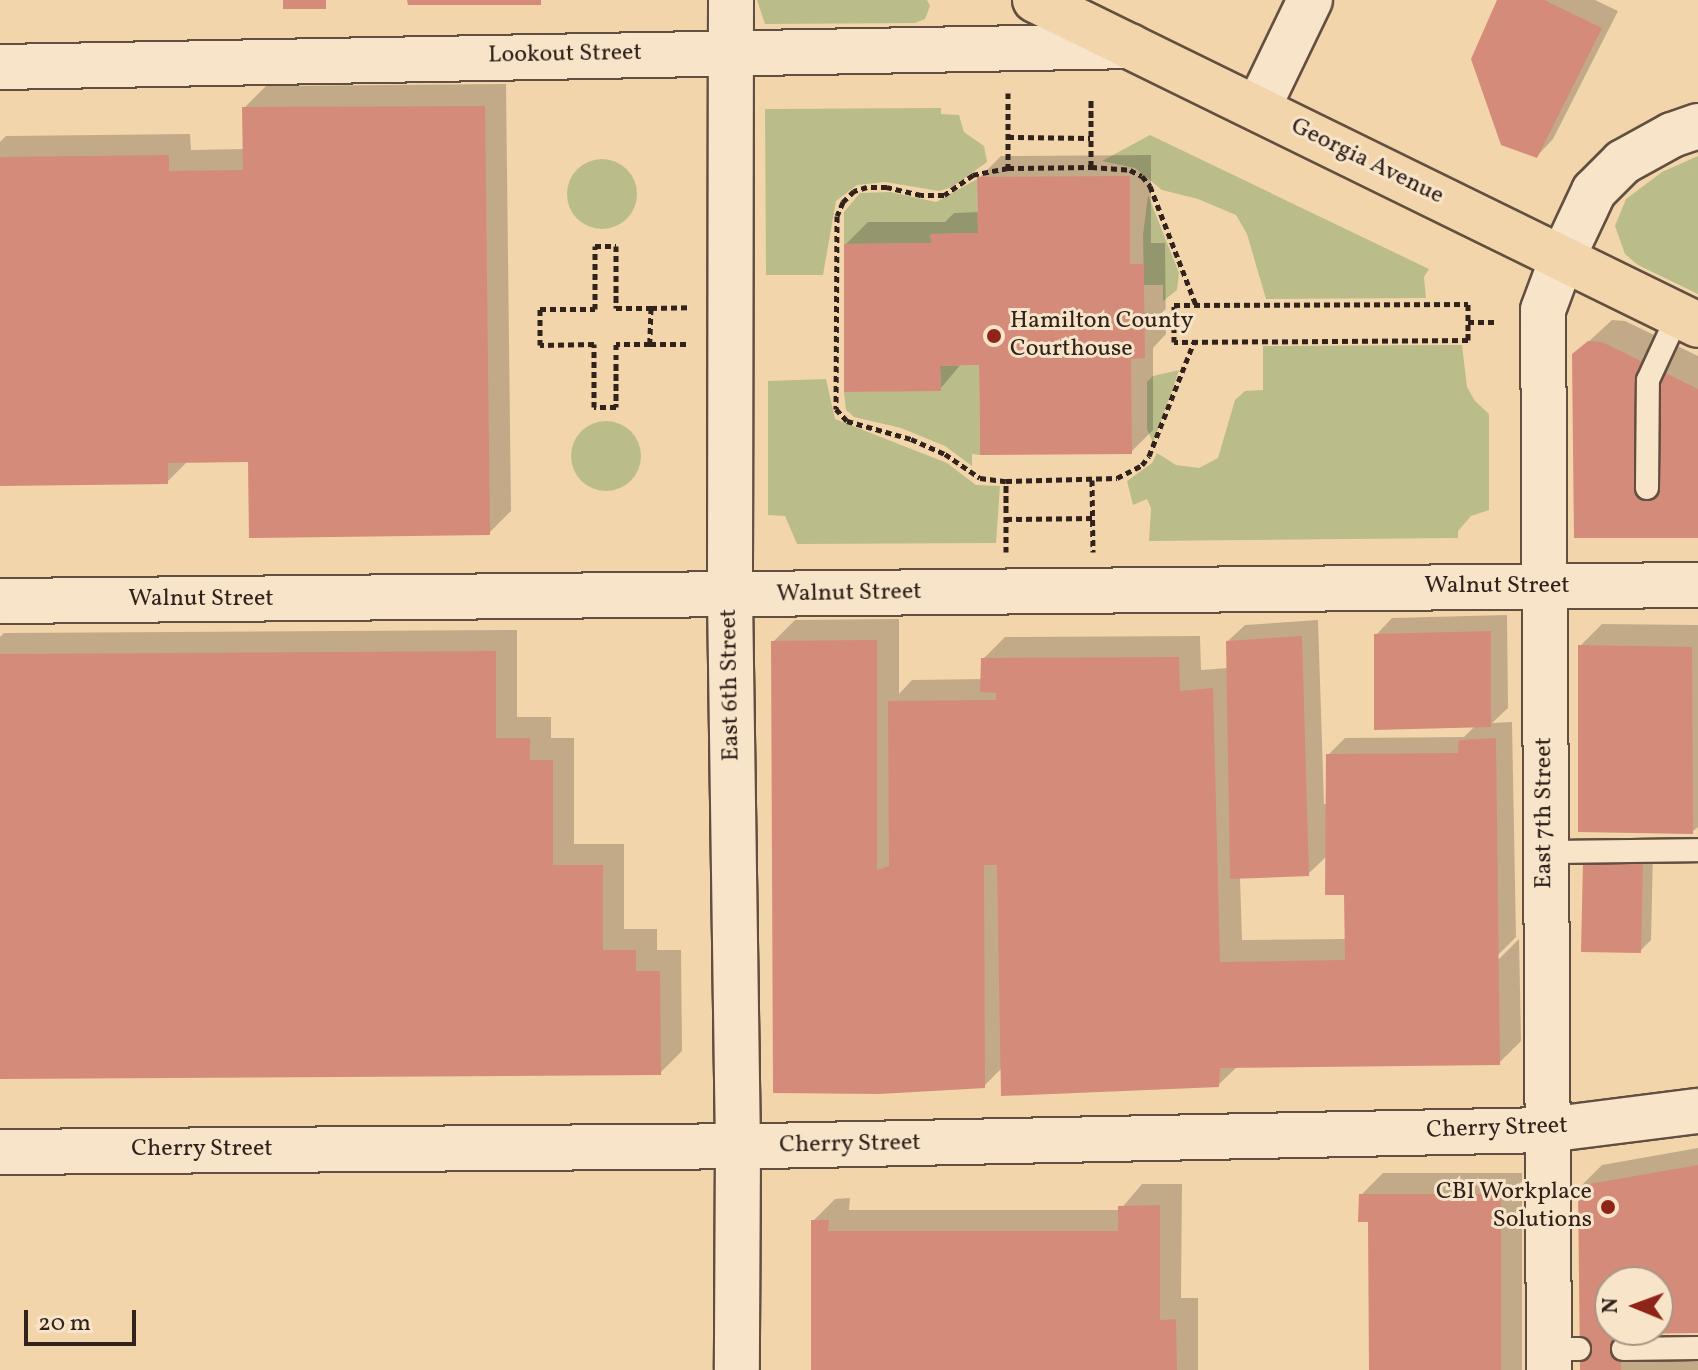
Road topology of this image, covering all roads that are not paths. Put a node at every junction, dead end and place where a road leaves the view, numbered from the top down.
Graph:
1 (731, 0) edge
2 (1035, 0) edge
3 (1310, 0) edge
4 (1130, 46) junction
5 (730, 52) junction
6 (0, 67) edge
7 (1258, 108) junction
8 (1698, 126) edge
9 (1562, 259) junction
10 (1688, 320) edge
11 (1647, 488) dead end
12 (1698, 585) edge
13 (1543, 586) junction
14 (730, 596) junction
15 (0, 601) edge
16 (1698, 850) edge
17 (1545, 852) junction
18 (1698, 1111) edge
19 (1547, 1130) junction
20 (738, 1147) junction
21 (0, 1152) edge
22 (1698, 1348) edge
23 (1623, 1349) dead end
24 (1559, 1356) edge
25 (737, 1370) edge

1 - 5 street, East 6th Street
2 - 4 main road, Georgia Avenue
3 - 7 street
4 - 5 street, Lookout Street
4 - 7 main road, Georgia Avenue
5 - 6 street, Lookout Street
5 - 14 street, East 6th Street
7 - 9 main road, Georgia Avenue
8 - 9 street, East 7th Street
9 - 10 main road, Georgia Avenue
9 - 13 street, East 7th Street
10 - 11 lane
12 - 13 street, Walnut Street
13 - 14 street, Walnut Street
13 - 17 street, East 7th Street
14 - 15 street, Walnut Street
14 - 20 street, East 6th Street
16 - 17 lane
17 - 19 street, East 7th Street
18 - 19 street, Cherry Street
19 - 20 street, Cherry Street
19 - 24 street, East 7th Street
20 - 21 street, Cherry Street
20 - 25 street, East 6th Street
22 - 23 lane

